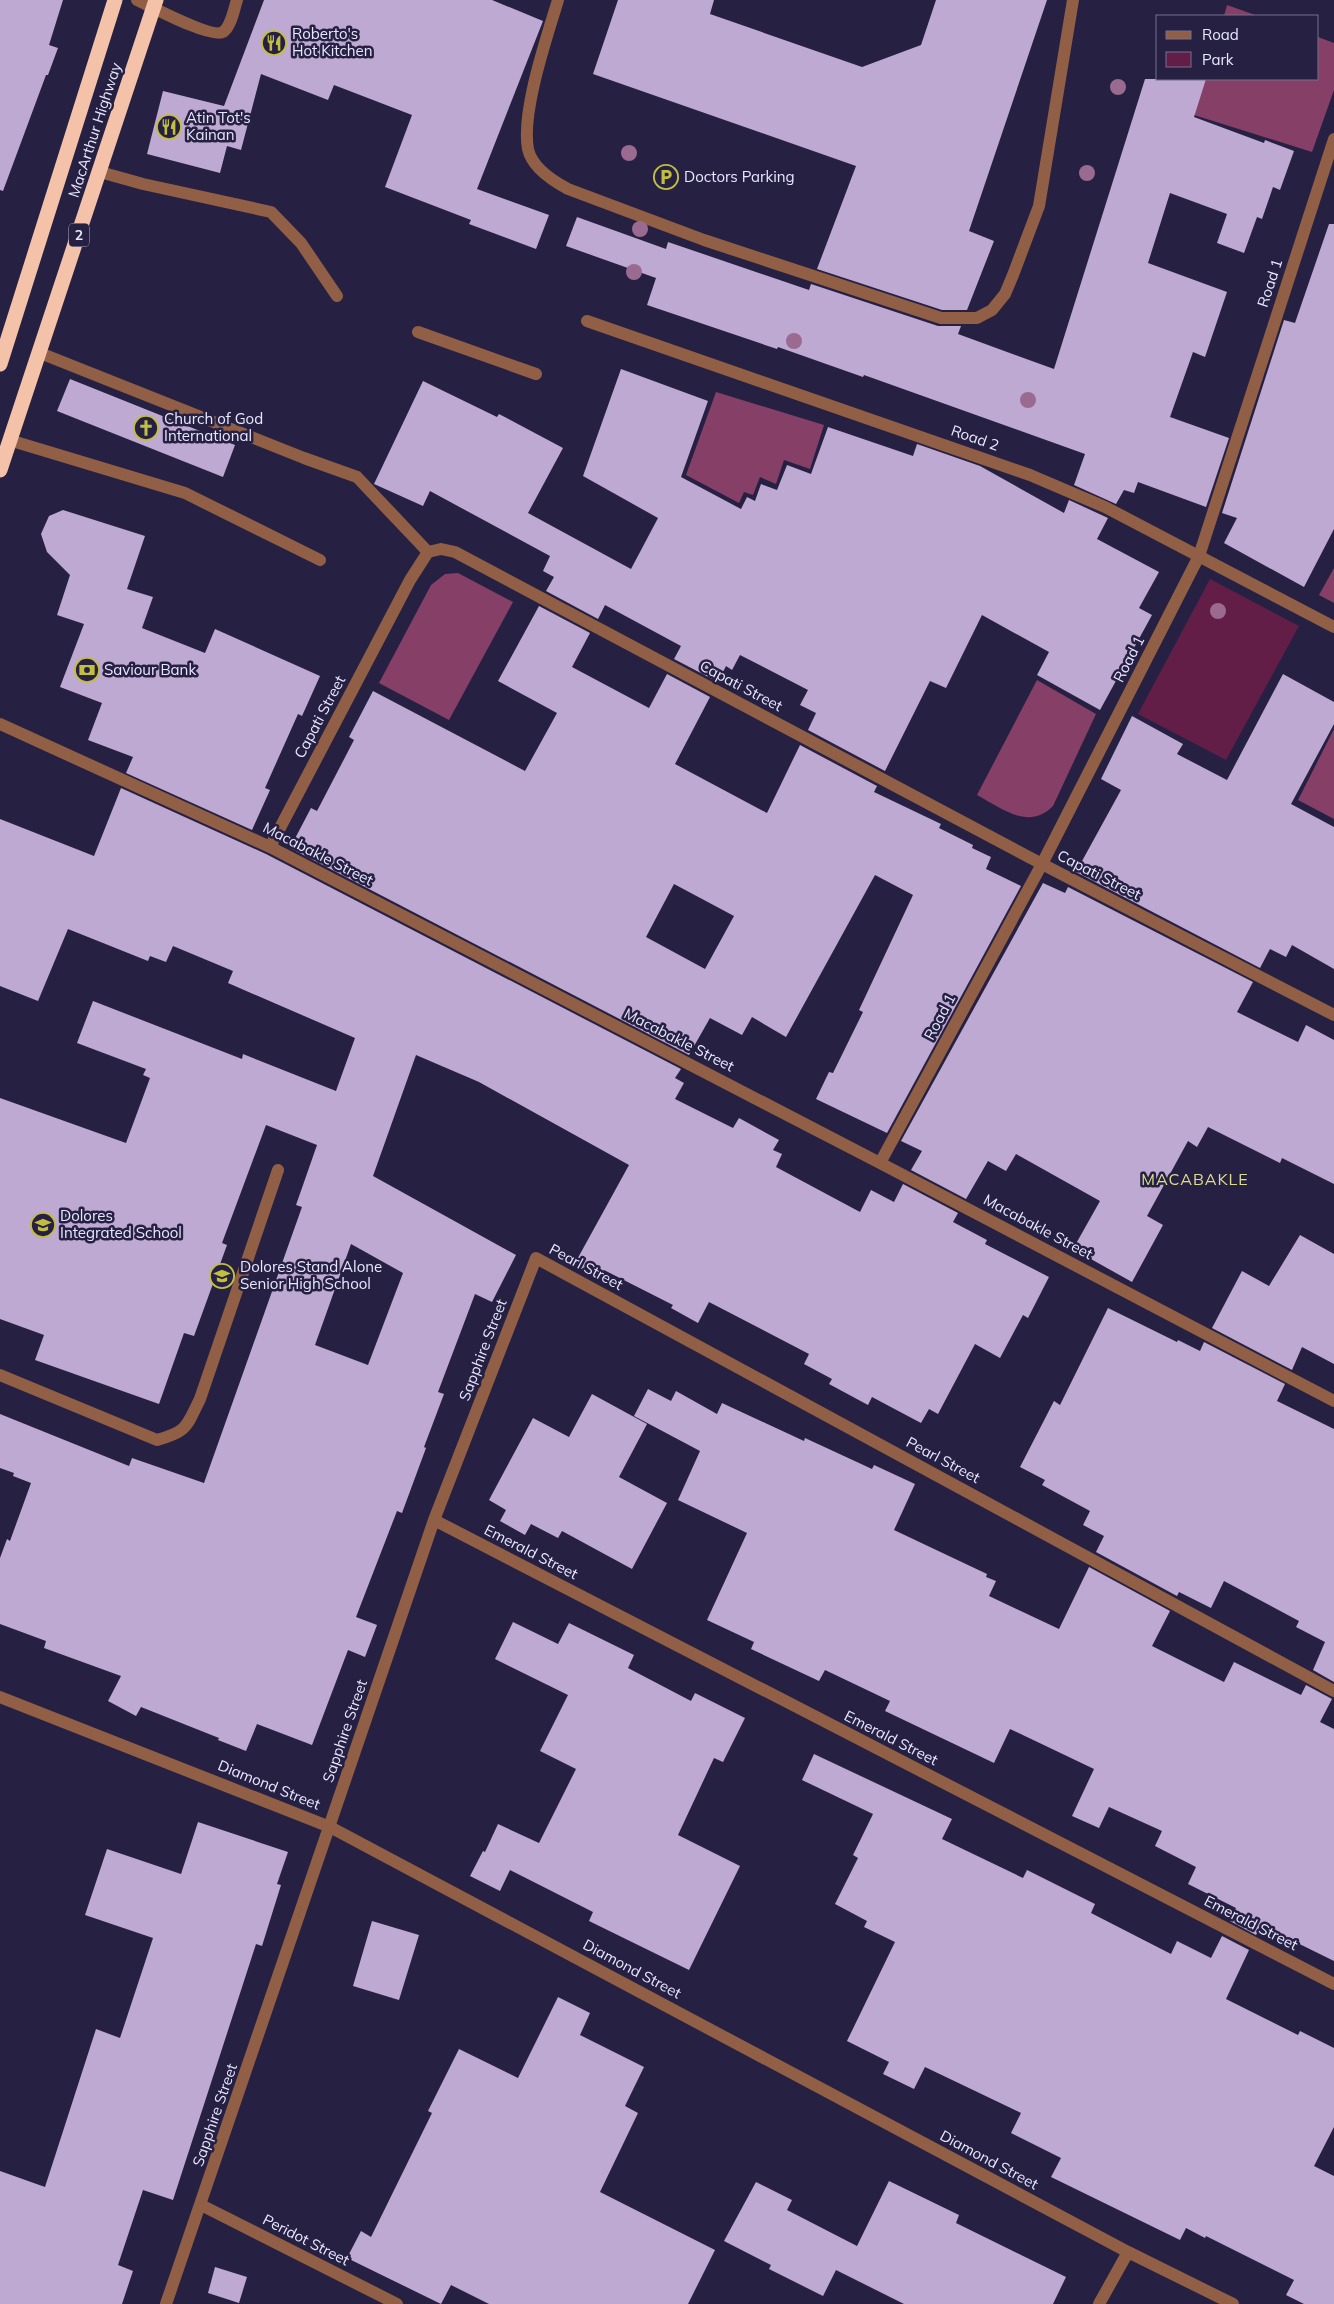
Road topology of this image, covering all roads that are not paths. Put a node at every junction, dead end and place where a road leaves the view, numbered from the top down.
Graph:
1 (115, 0) edge
2 (137, 0) edge
3 (236, 0) edge
4 (558, 0) edge
5 (1073, 0) edge
6 (155, 4) edge
7 (1334, 139) edge
8 (100, 172) junction
9 (337, 296) dead end
10 (587, 321) dead end
11 (418, 332) dead end
12 (40, 353) junction
13 (0, 364) edge
14 (536, 374) dead end
15 (9, 440) junction
16 (0, 470) edge
17 (428, 552) junction
18 (1199, 556) junction
19 (320, 560) dead end
20 (1334, 627) edge
21 (0, 724) edge
22 (270, 847) junction
23 (1042, 864) junction
24 (1334, 1015) edge
25 (880, 1163) junction
26 (278, 1170) dead end
27 (536, 1258) joint
28 (0, 1375) edge
29 (1334, 1401) edge
30 (434, 1520) junction
31 (1334, 1691) edge
32 (0, 1697) edge
33 (330, 1827) junction
34 (1334, 1984) edge
35 (201, 2205) junction
36 (1128, 2252) junction
37 (166, 2304) edge
38 (397, 2304) edge
39 (1099, 2304) edge
40 (1233, 2304) edge

1 - 13 highway, MacArthur Highway
2 - 6 street
3 - 6 street
4 - 5 street
6 - 8 highway, MacArthur Highway / 2
7 - 18 street, Road 1
8 - 9 street
8 - 12 highway, MacArthur Highway / 2
10 - 18 street, Road 2
11 - 14 street
12 - 15 highway, MacArthur Highway / 2
12 - 17 street
15 - 16 highway, MacArthur Highway / 2
15 - 19 street
17 - 22 street, Capati Street
17 - 23 street, Capati Street
18 - 20 street, Road 2
18 - 23 street, Road 1
21 - 22 street, Macabakle Street
22 - 25 street, Macabakle Street
23 - 24 street, Capati Street
23 - 25 street, Road 1
25 - 29 street, Macabakle Street
26 - 28 street
27 - 30 street, Sapphire Street
27 - 31 street, Pearl Street
30 - 33 street, Sapphire Street
30 - 34 street, Emerald Street
32 - 33 street, Diamond Street
33 - 35 street, Sapphire Street
33 - 36 street, Diamond Street
35 - 37 street, Sapphire Street
35 - 38 street, Peridot Street
36 - 39 street
36 - 40 street, Diamond Street

